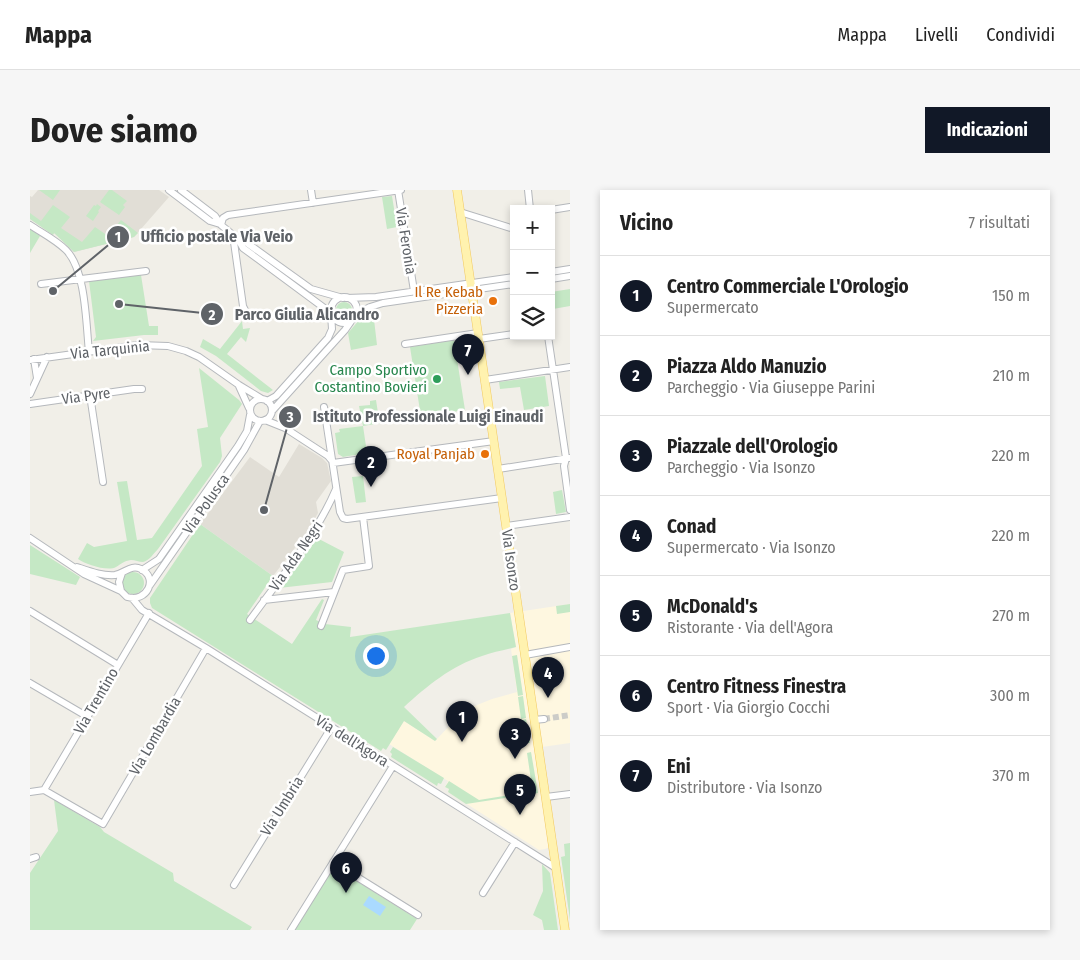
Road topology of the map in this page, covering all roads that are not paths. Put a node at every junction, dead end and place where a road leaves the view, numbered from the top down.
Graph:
1 (169, 190) edge
2 (181, 190) edge
3 (311, 190) edge
4 (400, 190) edge
5 (457, 190) edge
6 (528, 190) edge
7 (313, 203) junction
8 (530, 205) edge
9 (570, 207) edge
10 (555, 209) edge
11 (460, 212) junction
12 (30, 225) edge
13 (221, 225) junction
14 (510, 228) edge
15 (236, 237) junction
16 (570, 269) edge
17 (146, 271) dead end
18 (555, 271) edge
19 (570, 276) edge
20 (80, 278) junction
21 (510, 278) edge
22 (555, 278) edge
23 (41, 284) dead end
24 (510, 284) edge
25 (472, 286) junction
26 (414, 291) junction
27 (345, 298) junction
28 (246, 312) dead end
29 (331, 313) junction
30 (354, 318) junction
31 (510, 334) edge
32 (479, 336) junction
33 (549, 340) edge
34 (405, 344) dead end
35 (89, 352) junction
36 (47, 357) junction
37 (32, 359) edge
38 (570, 367) edge
39 (553, 370) junction
40 (37, 379) junction
41 (485, 380) junction
42 (239, 385) junction
43 (142, 390) dead end
44 (30, 394) edge
45 (90, 395) junction
46 (265, 400) junction
47 (30, 404) edge
48 (324, 407) dead end
49 (250, 411) junction
50 (271, 412) junction
51 (262, 421) junction
52 (285, 428) junction
53 (494, 442) junction
54 (569, 460) edge
55 (334, 463) junction
56 (498, 469) junction
57 (103, 482) dead end
58 (337, 488) junction
59 (502, 498) junction
60 (328, 508) junction
61 (570, 510) edge
62 (363, 517) junction
63 (570, 517) edge
64 (343, 518) junction
65 (506, 526) junction
66 (30, 538) edge
67 (77, 567) junction
68 (142, 570) junction
69 (122, 573) junction
70 (110, 575) junction
71 (105, 585) junction
72 (149, 586) junction
73 (121, 591) junction
74 (334, 592) junction
75 (144, 595) junction
76 (132, 598) junction
77 (264, 600) junction
78 (30, 611) edge
79 (149, 613) junction
80 (250, 620) dead end
81 (321, 626) dead end
82 (570, 647) edge
83 (206, 648) junction
84 (525, 655) junction
85 (118, 664) junction
86 (30, 683) edge
87 (88, 717) junction
88 (544, 719) tunnel mouth
89 (534, 720) junction
90 (331, 728) junction
91 (393, 766) junction
92 (44, 790) junction
93 (30, 792) edge
94 (570, 794) edge
95 (546, 797) junction
96 (515, 842) junction
97 (333, 862) junction
98 (556, 868) junction
99 (234, 885) dead end
100 (483, 893) dead end
101 (418, 915) dead end
102 (291, 930) edge
103 (565, 930) edge

1 - 13 street
2 - 13 street
3 - 7 street
4 - 7 street
4 - 26 street, Via Feronia
5 - 11 main road, Via Isonzo
6 - 8 street
7 - 13 street
9 - 10 street
11 - 14 street
11 - 25 main road, Via Isonzo
12 - 20 street
13 - 15 street
15 - 27 street
15 - 28 street
15 - 29 street
16 - 18 street
17 - 20 street
19 - 22 street
20 - 23 street
20 - 35 street
21 - 25 street
24 - 25 street
25 - 26 street
25 - 30 street, Via Polusca
25 - 32 main road, Via Isonzo
26 - 27 street
27 - 29 street
27 - 30 street
29 - 30 street
29 - 46 street
30 - 50 street, Via Polusca
31 - 32 street
32 - 34 street
32 - 41 main road, Via Isonzo
33 - 39 street
35 - 36 street, Via Tarquinia
35 - 42 street, Via Tarquinia
36 - 37 street, Via Tarquinia
36 - 40 street
37 - 40 street
38 - 39 street
39 - 41 street
39 - 54 street
40 - 44 street
41 - 53 main road, Via Isonzo
42 - 46 street, Via Tarquinia
42 - 49 street
43 - 45 street, Via Pyre
45 - 47 street, Via Pyre
45 - 57 street
46 - 49 street
46 - 50 street
48 - 55 street
49 - 51 street
49 - 68 street, Via Polusca
50 - 51 street, Via Polusca
50 - 52 street
51 - 52 street
51 - 72 street, Via Polusca
52 - 55 street
53 - 55 street
53 - 56 main road, Via Isonzo
54 - 56 street
54 - 61 street
55 - 58 street
56 - 59 main road, Via Isonzo
58 - 60 street, Via Ada Negri
58 - 64 street
59 - 62 street
59 - 65 main road, Via Isonzo
60 - 64 street
60 - 77 street, Via Ada Negri
62 - 64 street
62 - 74 street
63 - 65 street
65 - 84 main road, Via Isonzo
66 - 67 street, Via dell'Agora
67 - 70 street, Via dell'Agora
67 - 71 street, Via dell'Agora
68 - 69 street, Via dell'Agora
68 - 72 street
69 - 70 street, Via dell'Agora
69 - 73 street
70 - 71 street
71 - 73 street, Via dell'Agora
72 - 75 street
73 - 76 street, Via dell'Agora
74 - 77 street
74 - 81 street
75 - 76 street
75 - 79 street
76 - 79 street, Via dell'Agora
77 - 80 street, Via Ada Negri
78 - 85 street
79 - 83 street, Via dell'Agora
79 - 85 street, Via Trentino
82 - 84 street
83 - 90 street, Via dell'Agora
83 - 92 street, Via Lombardia
84 - 89 main road, Via Isonzo
85 - 87 street, Via Trentino
86 - 87 street
87 - 92 street, Via Trentino
88 - 89 street
89 - 95 main road, Via Isonzo
90 - 91 street, Via dell'Agora
90 - 99 street, Via Umbria
91 - 96 street, Via dell'Agora
91 - 97 street
92 - 93 street
94 - 95 street
95 - 98 main road, Via Isonzo
96 - 98 street, Via dell'Agora
96 - 100 street
97 - 101 street
97 - 102 street
98 - 103 main road, Via Isonzo

